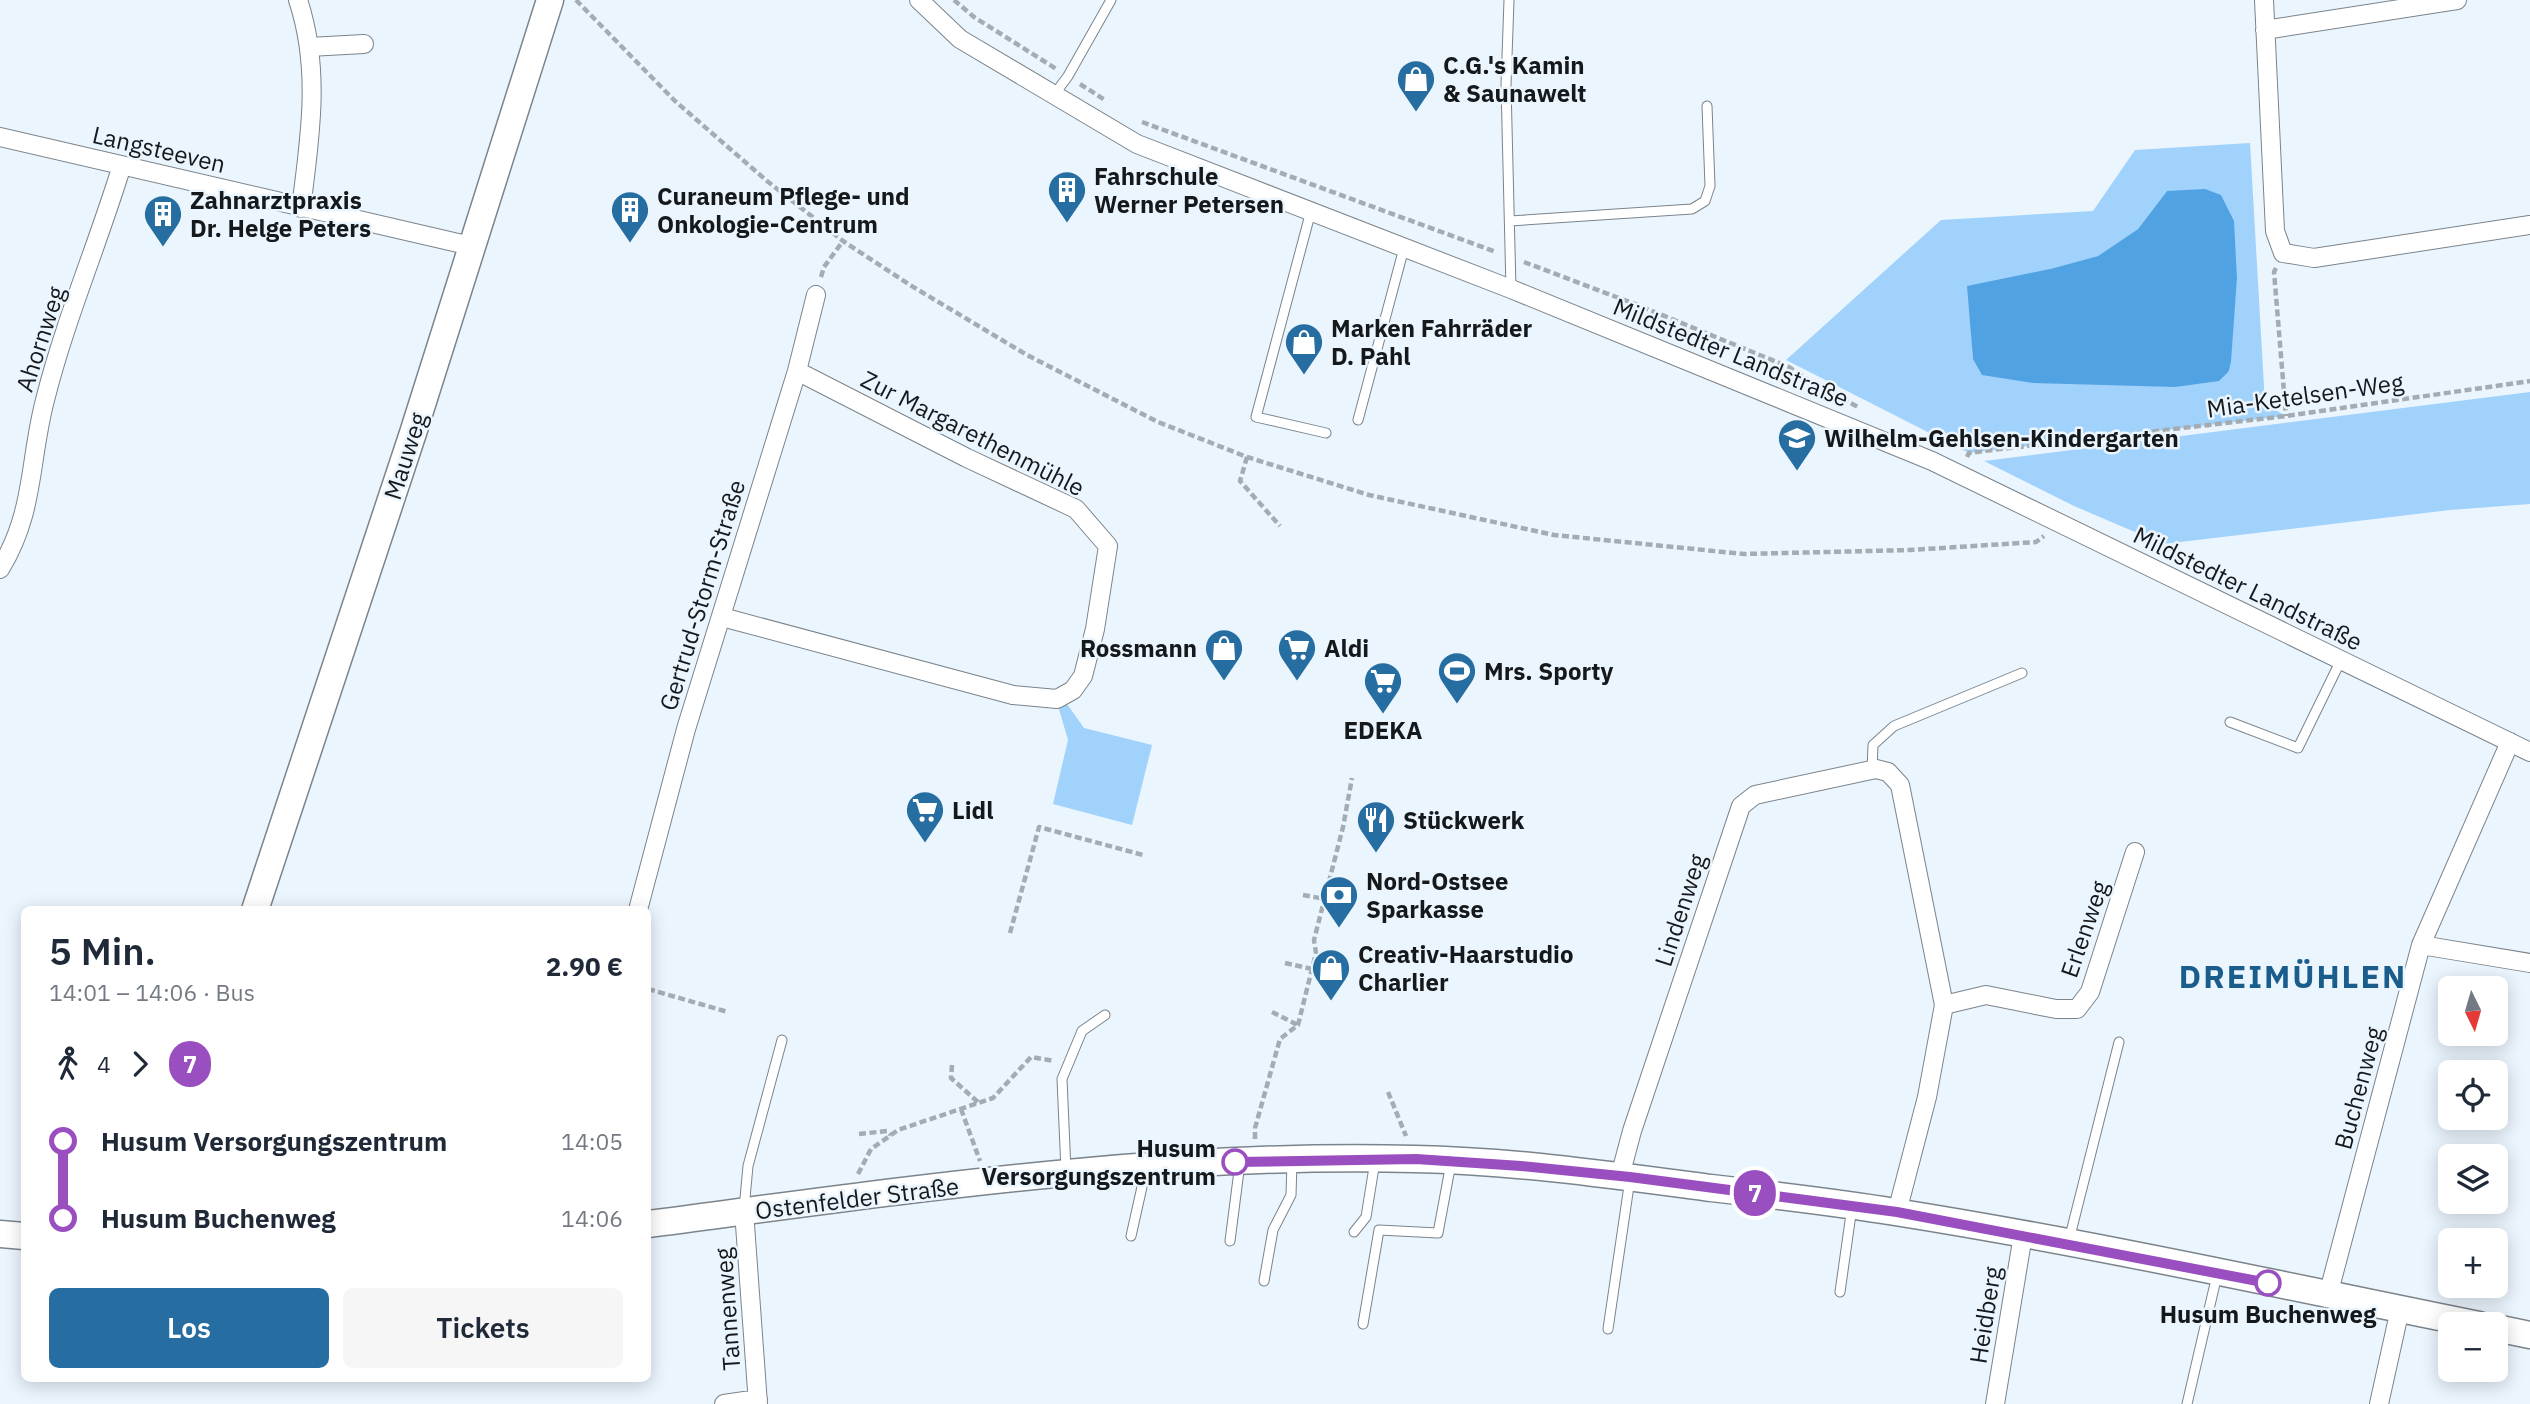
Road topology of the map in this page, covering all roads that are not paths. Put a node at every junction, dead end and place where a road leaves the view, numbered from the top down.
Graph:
1 (298, 0) edge
2 (550, 0) edge
3 (919, 0) edge
4 (1111, 0) edge
5 (1509, 0) edge
6 (2264, 0) edge
7 (2457, 0) edge
8 (2265, 30) junction
9 (364, 44) dead end
10 (309, 47) junction
11 (1054, 95) junction
12 (1707, 106) dead end
13 (0, 137) edge
14 (122, 166) junction
15 (301, 208) junction
16 (1311, 211) junction
17 (1510, 221) junction
18 (2530, 225) edge
19 (471, 246) junction
20 (1405, 248) junction
21 (1511, 289) junction
22 (816, 295) road end
23 (797, 371) junction
24 (1358, 419) dead end
25 (1326, 433) dead end
26 (0, 569) edge
27 (722, 617) junction
28 (2341, 660) junction
29 (2022, 673) dead end
30 (2230, 722) dead end
31 (2510, 742) junction
32 (2530, 752) edge
33 (1880, 771) junction
34 (2135, 852) dead end
35 (256, 906) edge
36 (639, 906) edge
37 (2421, 945) junction
38 (2530, 963) edge
39 (1944, 1005) junction
40 (1105, 1015) dead end
41 (782, 1040) dead end
42 (2119, 1042) dead end
43 (1375, 1159) junction
44 (1292, 1160) junction
45 (1248, 1161) junction
46 (1451, 1161) junction
47 (1146, 1167) junction
48 (1066, 1173) junction
49 (1625, 1177) junction
50 (1852, 1206) junction
51 (744, 1211) junction
52 (1897, 1212) junction
53 (651, 1223) edge
54 (1354, 1232) dead end
55 (0, 1234) edge
56 (2023, 1235) junction
57 (21, 1236) edge
58 (1131, 1236) dead end
59 (1230, 1241) dead end
60 (2069, 1243) junction
61 (2217, 1273) junction
62 (1264, 1281) dead end
63 (1840, 1293) dead end
64 (2328, 1295) junction
65 (2400, 1309) junction
66 (2438, 1317) edge
67 (1363, 1324) dead end
68 (1608, 1329) dead end
69 (2508, 1330) edge
70 (2530, 1335) edge
71 (758, 1402) edge
72 (724, 1404) edge
73 (1996, 1404) edge
74 (2187, 1404) edge
75 (2379, 1404) edge

1 - 10 street
2 - 19 main road, Mauweg
3 - 11 street, Mildstedter Landstraße
4 - 11 lane
5 - 17 lane
6 - 8 street
7 - 8 street
8 - 18 street
9 - 10 street
10 - 15 street
11 - 16 street, Mildstedter Landstraße
12 - 17 lane
13 - 14 street, Langsteeven
14 - 15 street, Langsteeven
14 - 26 street, Ahornweg
15 - 19 street, Langsteeven
16 - 20 street, Mildstedter Landstraße
16 - 25 lane
17 - 21 lane
19 - 35 main road, Mauweg
20 - 21 street, Mildstedter Landstraße
20 - 24 lane
21 - 28 street, Mildstedter Landstraße
22 - 23 street, Gertrud-Storm-Straße
23 - 27 street, Gertrud-Storm-Straße
23 - 27 street, Zur Margarethenmühle
27 - 36 street, Gertrud-Storm-Straße
28 - 30 lane
28 - 31 street, Mildstedter Landstraße
29 - 33 lane
31 - 32 street, Mildstedter Landstraße
31 - 37 street, Buchenweg
33 - 39 street
33 - 49 street, Lindenweg
34 - 39 street, Erlenweg
37 - 38 street
37 - 64 street, Buchenweg
39 - 52 street
40 - 48 lane
41 - 51 lane
42 - 60 lane
43 - 44 main road, Ostenfelder Straße
43 - 46 main road, Ostenfelder Straße
43 - 54 lane
44 - 45 main road, Ostenfelder Straße
44 - 62 lane
45 - 47 main road, Ostenfelder Straße
45 - 59 lane
46 - 49 main road, Ostenfelder Straße
46 - 67 lane
47 - 48 main road, Ostenfelder Straße
47 - 58 lane
48 - 51 main road, Ostenfelder Straße
49 - 50 main road, Ostenfelder Straße
49 - 68 lane
50 - 52 main road, Ostenfelder Straße
50 - 63 lane
51 - 53 main road, Ostenfelder Straße
51 - 71 street, Tannenweg
52 - 56 main road, Ostenfelder Straße
55 - 57 main road
56 - 60 main road, Ostenfelder Straße
56 - 73 street, Heidberg
60 - 61 main road, Ostenfelder Straße
61 - 64 main road, Ostenfelder Straße
61 - 74 lane
64 - 65 main road, Ostenfelder Straße
65 - 66 main road, Ostenfelder Straße
65 - 75 street
69 - 70 main road
71 - 72 street

